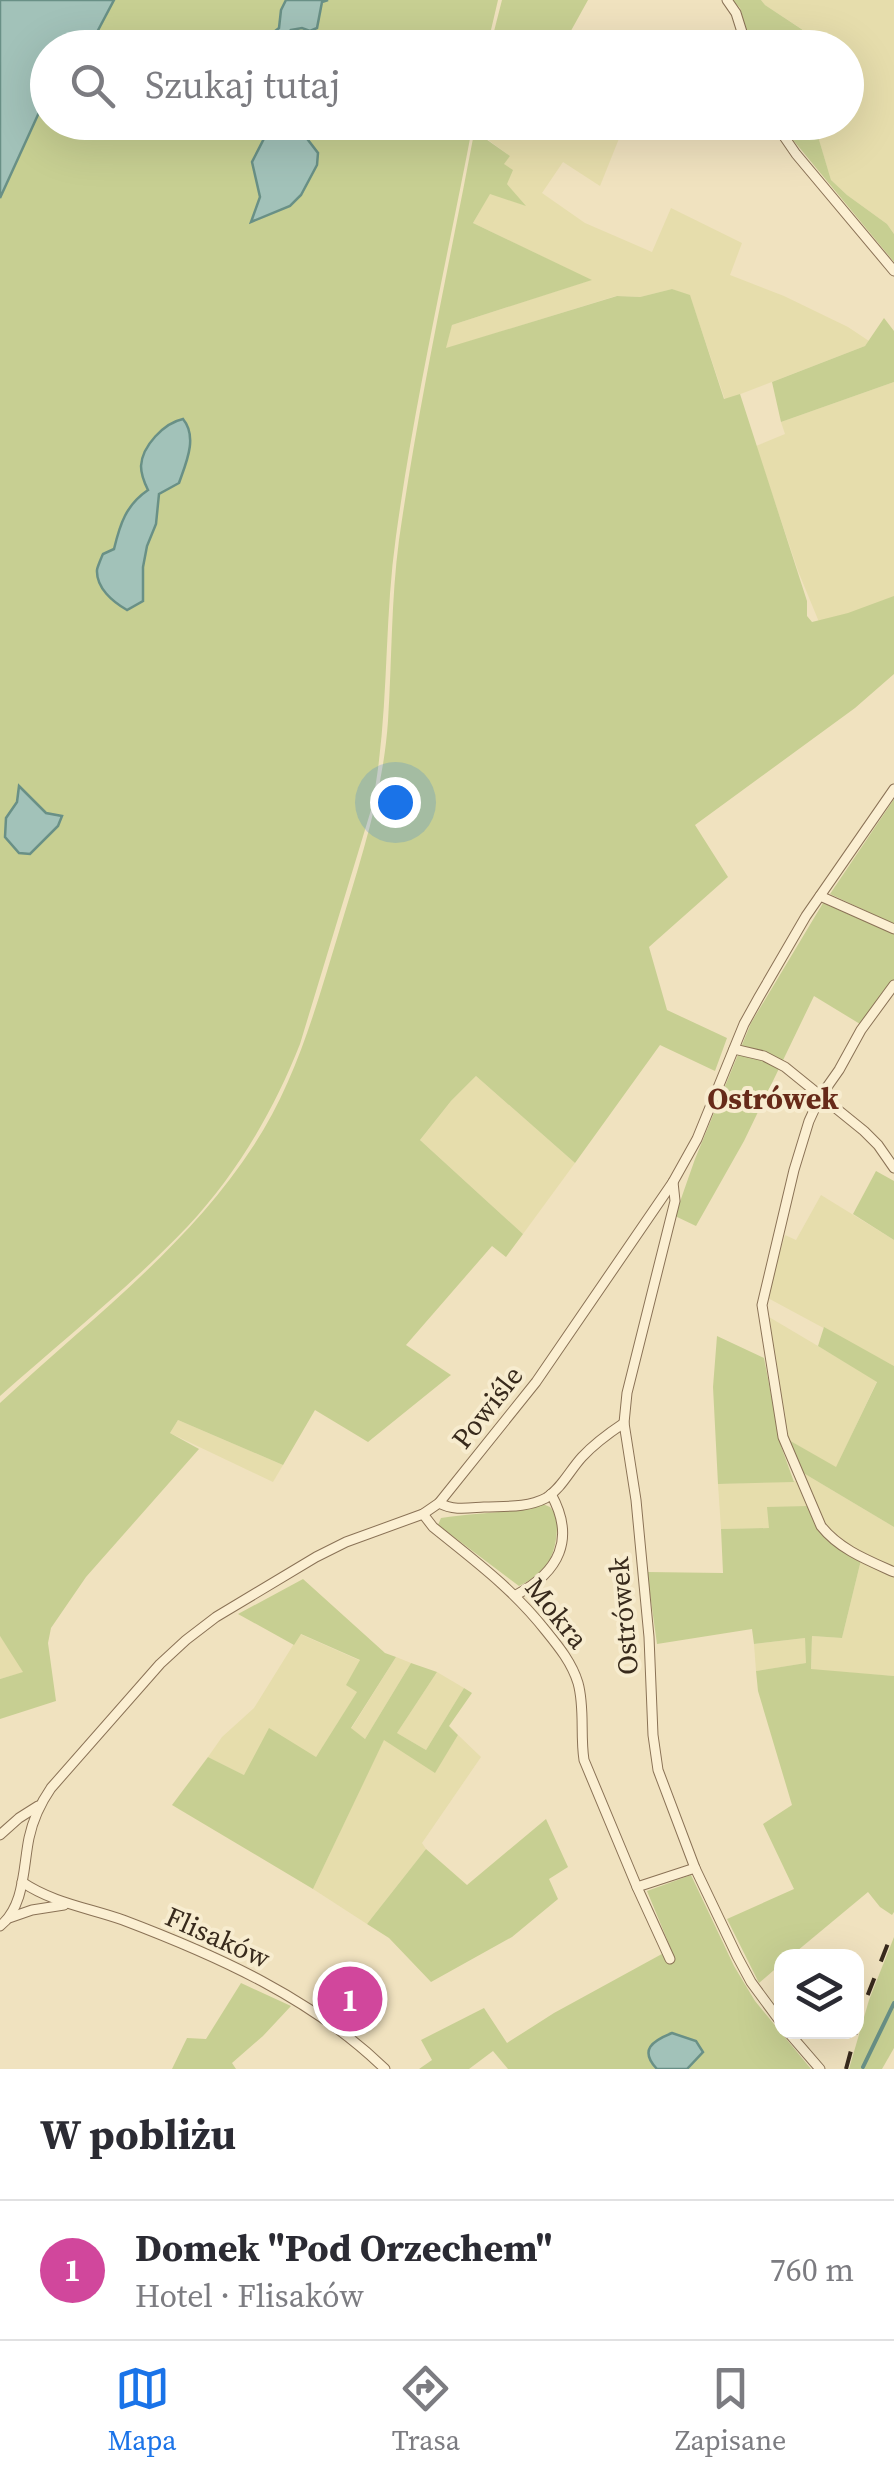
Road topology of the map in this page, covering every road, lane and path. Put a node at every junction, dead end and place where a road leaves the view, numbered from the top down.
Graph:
1 (727, 0) edge
2 (741, 30) edge
3 (786, 140) edge
4 (894, 271) edge
5 (894, 789) edge
6 (820, 896) junction
7 (894, 928) edge
8 (894, 985) edge
9 (734, 1050) junction
10 (820, 1098) junction
11 (894, 1168) edge
12 (673, 1182) junction
13 (624, 1424) junction
14 (551, 1494) junction
15 (439, 1503) junction
16 (423, 1514) junction
17 (894, 1572) edge
18 (516, 1595) junction
19 (38, 1806) junction
20 (0, 1835) edge
21 (695, 1868) junction
22 (22, 1882) junction
23 (638, 1886) junction
24 (68, 1904) junction
25 (9, 1918) junction
26 (0, 1926) edge
27 (670, 1960) dead end
28 (774, 2014) edge
29 (794, 2039) edge
30 (385, 2069) edge
31 (820, 2069) edge

1 - 2 street
3 - 4 street
5 - 6 street, Powiśle
6 - 7 street
6 - 9 street, Powiśle
8 - 10 street
9 - 10 street
9 - 12 street, Powiśle
10 - 11 street
10 - 17 street
12 - 13 street, Ostrówek
12 - 15 street, Powiśle
13 - 14 street
13 - 21 street, Ostrówek
14 - 15 street
14 - 18 street
15 - 16 street, Powiśle
16 - 18 street, Mokra
16 - 19 street, Powiśle
18 - 23 street, Mokra
19 - 20 street
19 - 22 street, Powiśle
21 - 23 street
21 - 28 street, Ostrówek
22 - 24 street, Flisaków
22 - 25 street, Powiśle
23 - 27 street, Mokra
24 - 25 street, Flisaków
24 - 30 street, Flisaków
25 - 26 street, Powiśle
29 - 31 street

